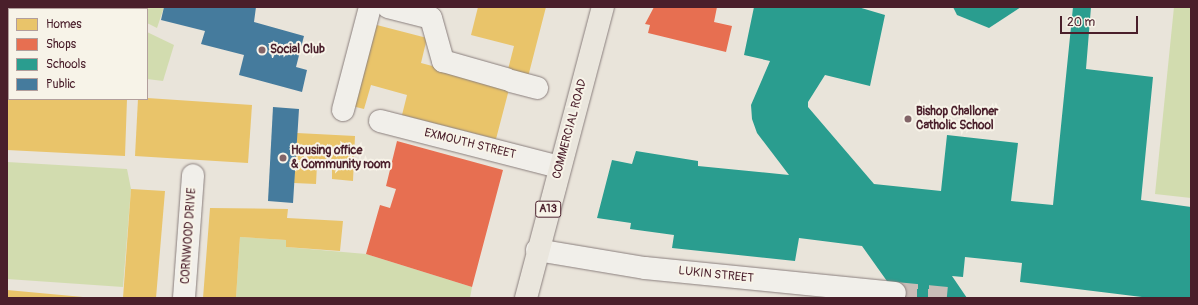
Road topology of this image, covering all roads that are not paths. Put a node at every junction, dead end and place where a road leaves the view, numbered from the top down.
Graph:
1 (370, 7) edge
2 (388, 7) edge
3 (602, 7) edge
4 (538, 88) dead end
5 (343, 110) dead end
6 (380, 121) dead end
7 (560, 167) junction
8 (193, 175) dead end
9 (537, 250) junction
10 (895, 293) tunnel mouth
11 (184, 298) edge
12 (526, 298) edge

1 - 5 street
2 - 4 street
3 - 7 highway, COMMERCIAL ROAD / A13
6 - 7 street, EXMOUTH STREET
7 - 9 highway, COMMERCIAL ROAD / A13
8 - 11 street, CORNWOOD DRIVE
9 - 10 street, LUKIN STREET
9 - 12 highway, COMMERCIAL ROAD / A13

